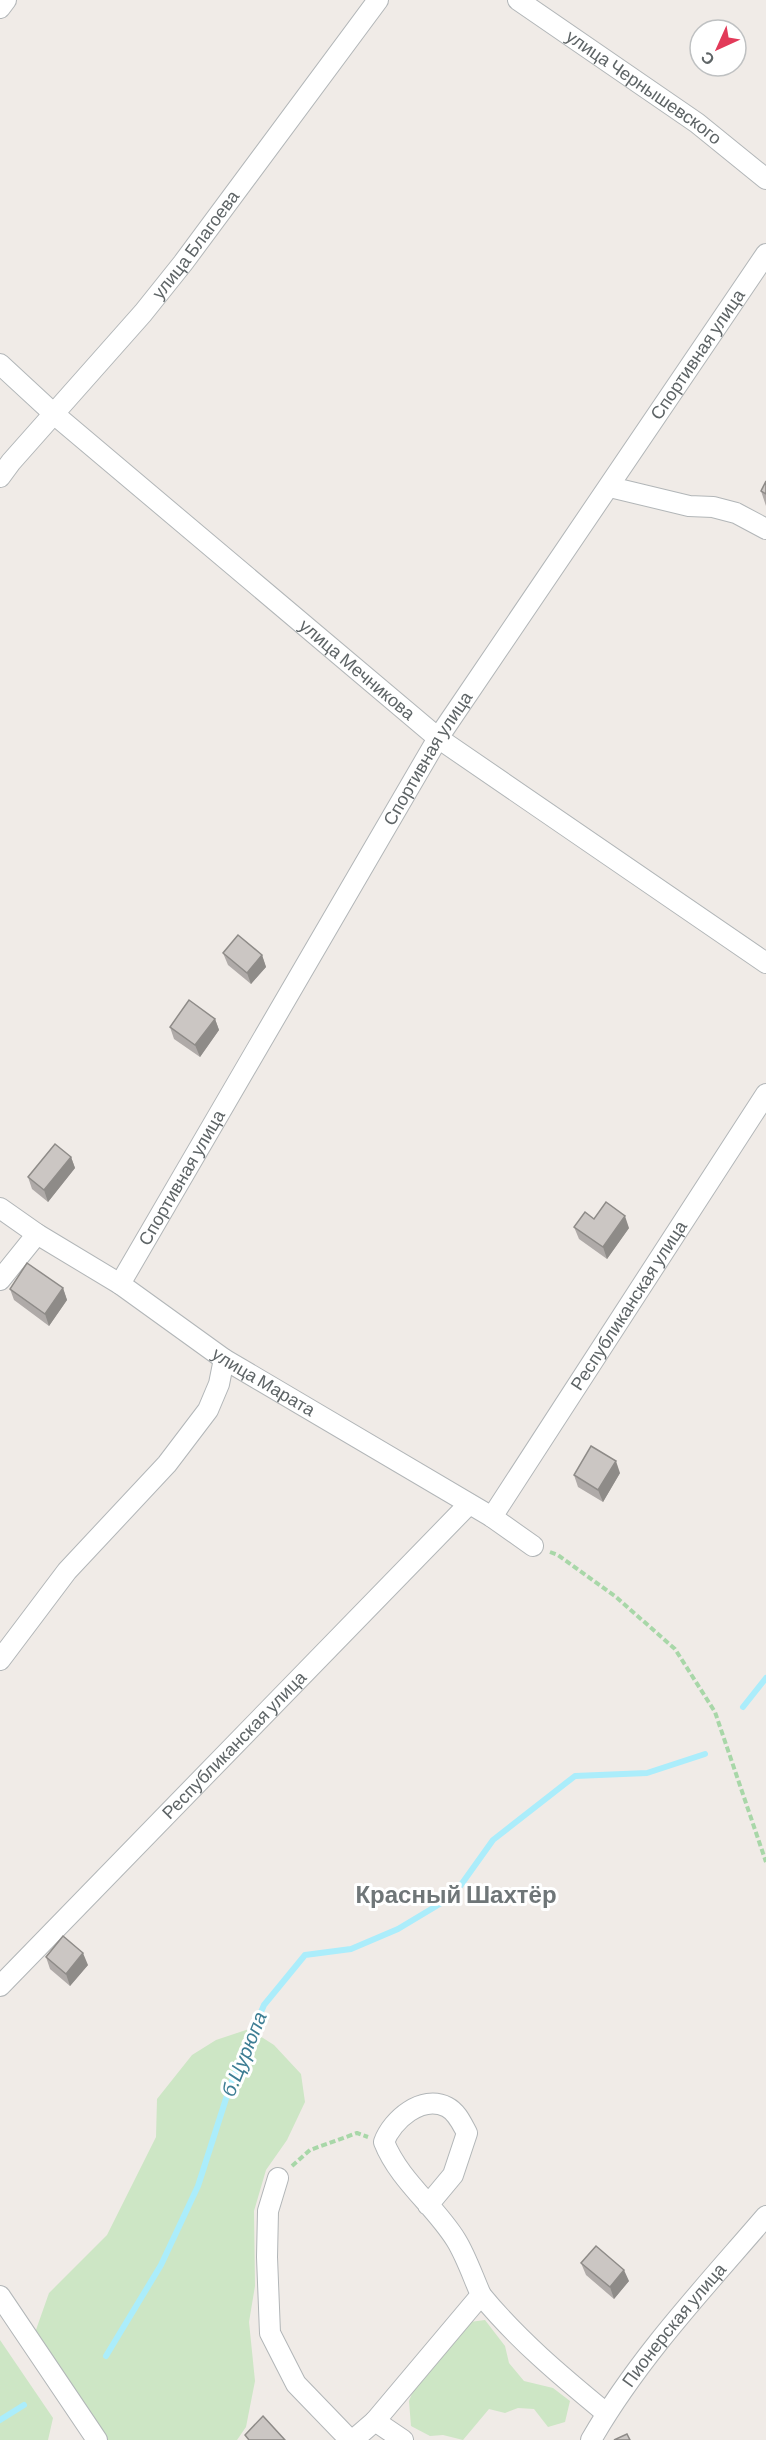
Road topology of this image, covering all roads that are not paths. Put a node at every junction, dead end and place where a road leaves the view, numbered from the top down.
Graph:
1 (6, 0) edge
2 (378, 0) edge
3 (518, 0) edge
4 (0, 8) edge
5 (766, 179) edge
6 (766, 254) edge
7 (0, 364) edge
8 (54, 414) junction
9 (0, 477) edge
10 (610, 487) junction
11 (766, 529) edge
12 (438, 738) junction
13 (766, 963) edge
14 (766, 1094) edge
15 (0, 1208) edge
16 (37, 1234) junction
17 (0, 1280) edge
18 (120, 1284) junction
19 (224, 1359) junction
20 (469, 1504) junction
21 (492, 1517) junction
22 (533, 1546) road end
23 (0, 1660) edge
24 (0, 1986) edge
25 (278, 2178) road end
26 (428, 2205) junction
27 (766, 2216) edge
28 (481, 2295) junction
29 (0, 2296) edge
30 (606, 2413) junction
31 (375, 2421) junction
32 (97, 2440) edge
33 (352, 2440) edge
34 (403, 2440) edge
35 (591, 2440) edge

1 - 4 street
2 - 8 street, улица Благоева
3 - 5 street, улица Чернышевского
6 - 10 street, Спортивная улица
7 - 8 street, улица Мечникова
8 - 9 street, улица Благоева
8 - 12 street, улица Мечникова
10 - 11 street
10 - 12 street, Спортивная улица
12 - 13 street, улица Мечникова
12 - 18 street, Спортивная улица
14 - 21 street, Республиканская улица
15 - 16 street, улица Марата
16 - 17 street
16 - 18 street, улица Марата
18 - 19 street, улица Марата
19 - 20 street, улица Марата
19 - 23 street
20 - 21 street, улица Марата
20 - 24 street, Республиканская улица
21 - 22 street, улица Марата
25 - 33 street
26 - 26 street
26 - 28 street
27 - 30 street, Пионерская улица
28 - 30 street
28 - 31 street
29 - 32 street
30 - 35 street, Пионерская улица
31 - 33 street
31 - 34 street

